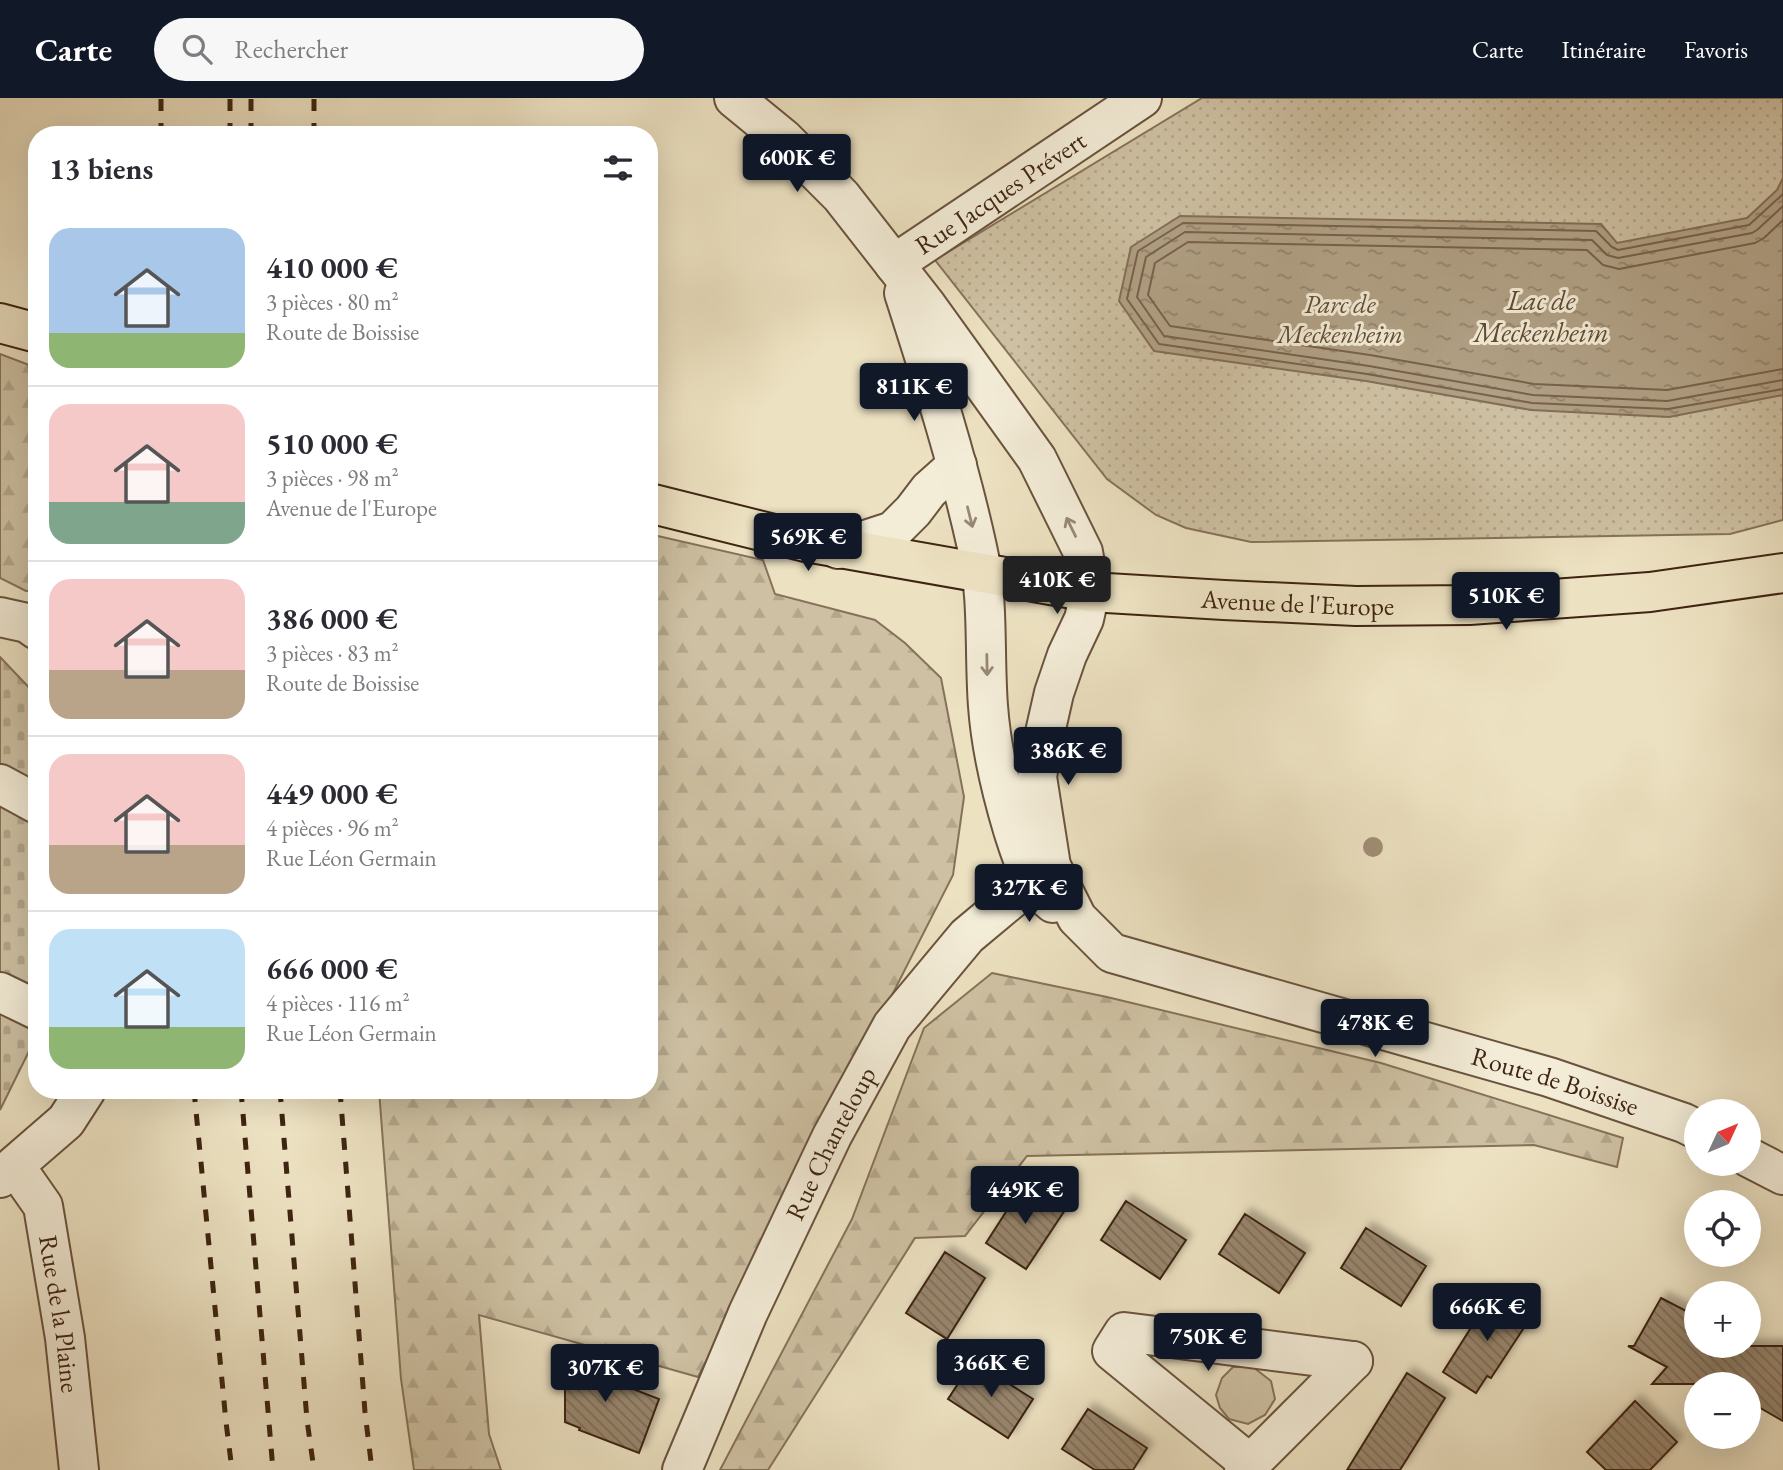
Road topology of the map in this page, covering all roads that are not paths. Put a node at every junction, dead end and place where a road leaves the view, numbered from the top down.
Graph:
1 (734, 98) edge
2 (1142, 98) edge
3 (894, 264) junction
4 (0, 323) edge
5 (28, 331) edge
6 (957, 465) junction
7 (658, 505) edge
8 (838, 549) junction
9 (981, 572) junction
10 (1783, 573) edge
11 (1090, 592) junction
12 (0, 617) edge
13 (28, 624) edge
14 (0, 784) edge
15 (28, 799) edge
16 (1043, 874) junction
17 (0, 992) edge
18 (28, 1006) edge
19 (80, 1099) edge
20 (1684, 1123) edge
21 (1761, 1164) edge
22 (7, 1172) edge
23 (1783, 1175) edge
24 (1247, 1467) edge
25 (79, 1470) edge
26 (682, 1470) edge

1 - 3 street
2 - 3 street, Rue Jacques Prévert
3 - 6 street, Route de Boissise
11 -> 3 street
4 - 5 main road
6 - 8 street
6 -> 9 street, Route de Boissise
7 - 8 main road, Avenue de l'Europe
8 - 9 main road, Avenue de l'Europe
9 - 11 main road, Avenue de l'Europe
9 -> 16 street, Route de Boissise
10 - 11 main road, Avenue de l'Europe
11 - 16 street, Route de Boissise
12 - 13 street
14 - 15 street
16 - 20 street, Route de Boissise
16 - 26 street, Rue Chanteloup
17 - 18 street
19 - 22 street
21 - 23 street
22 - 25 street, Rue de la Plaine
24 - 24 street

